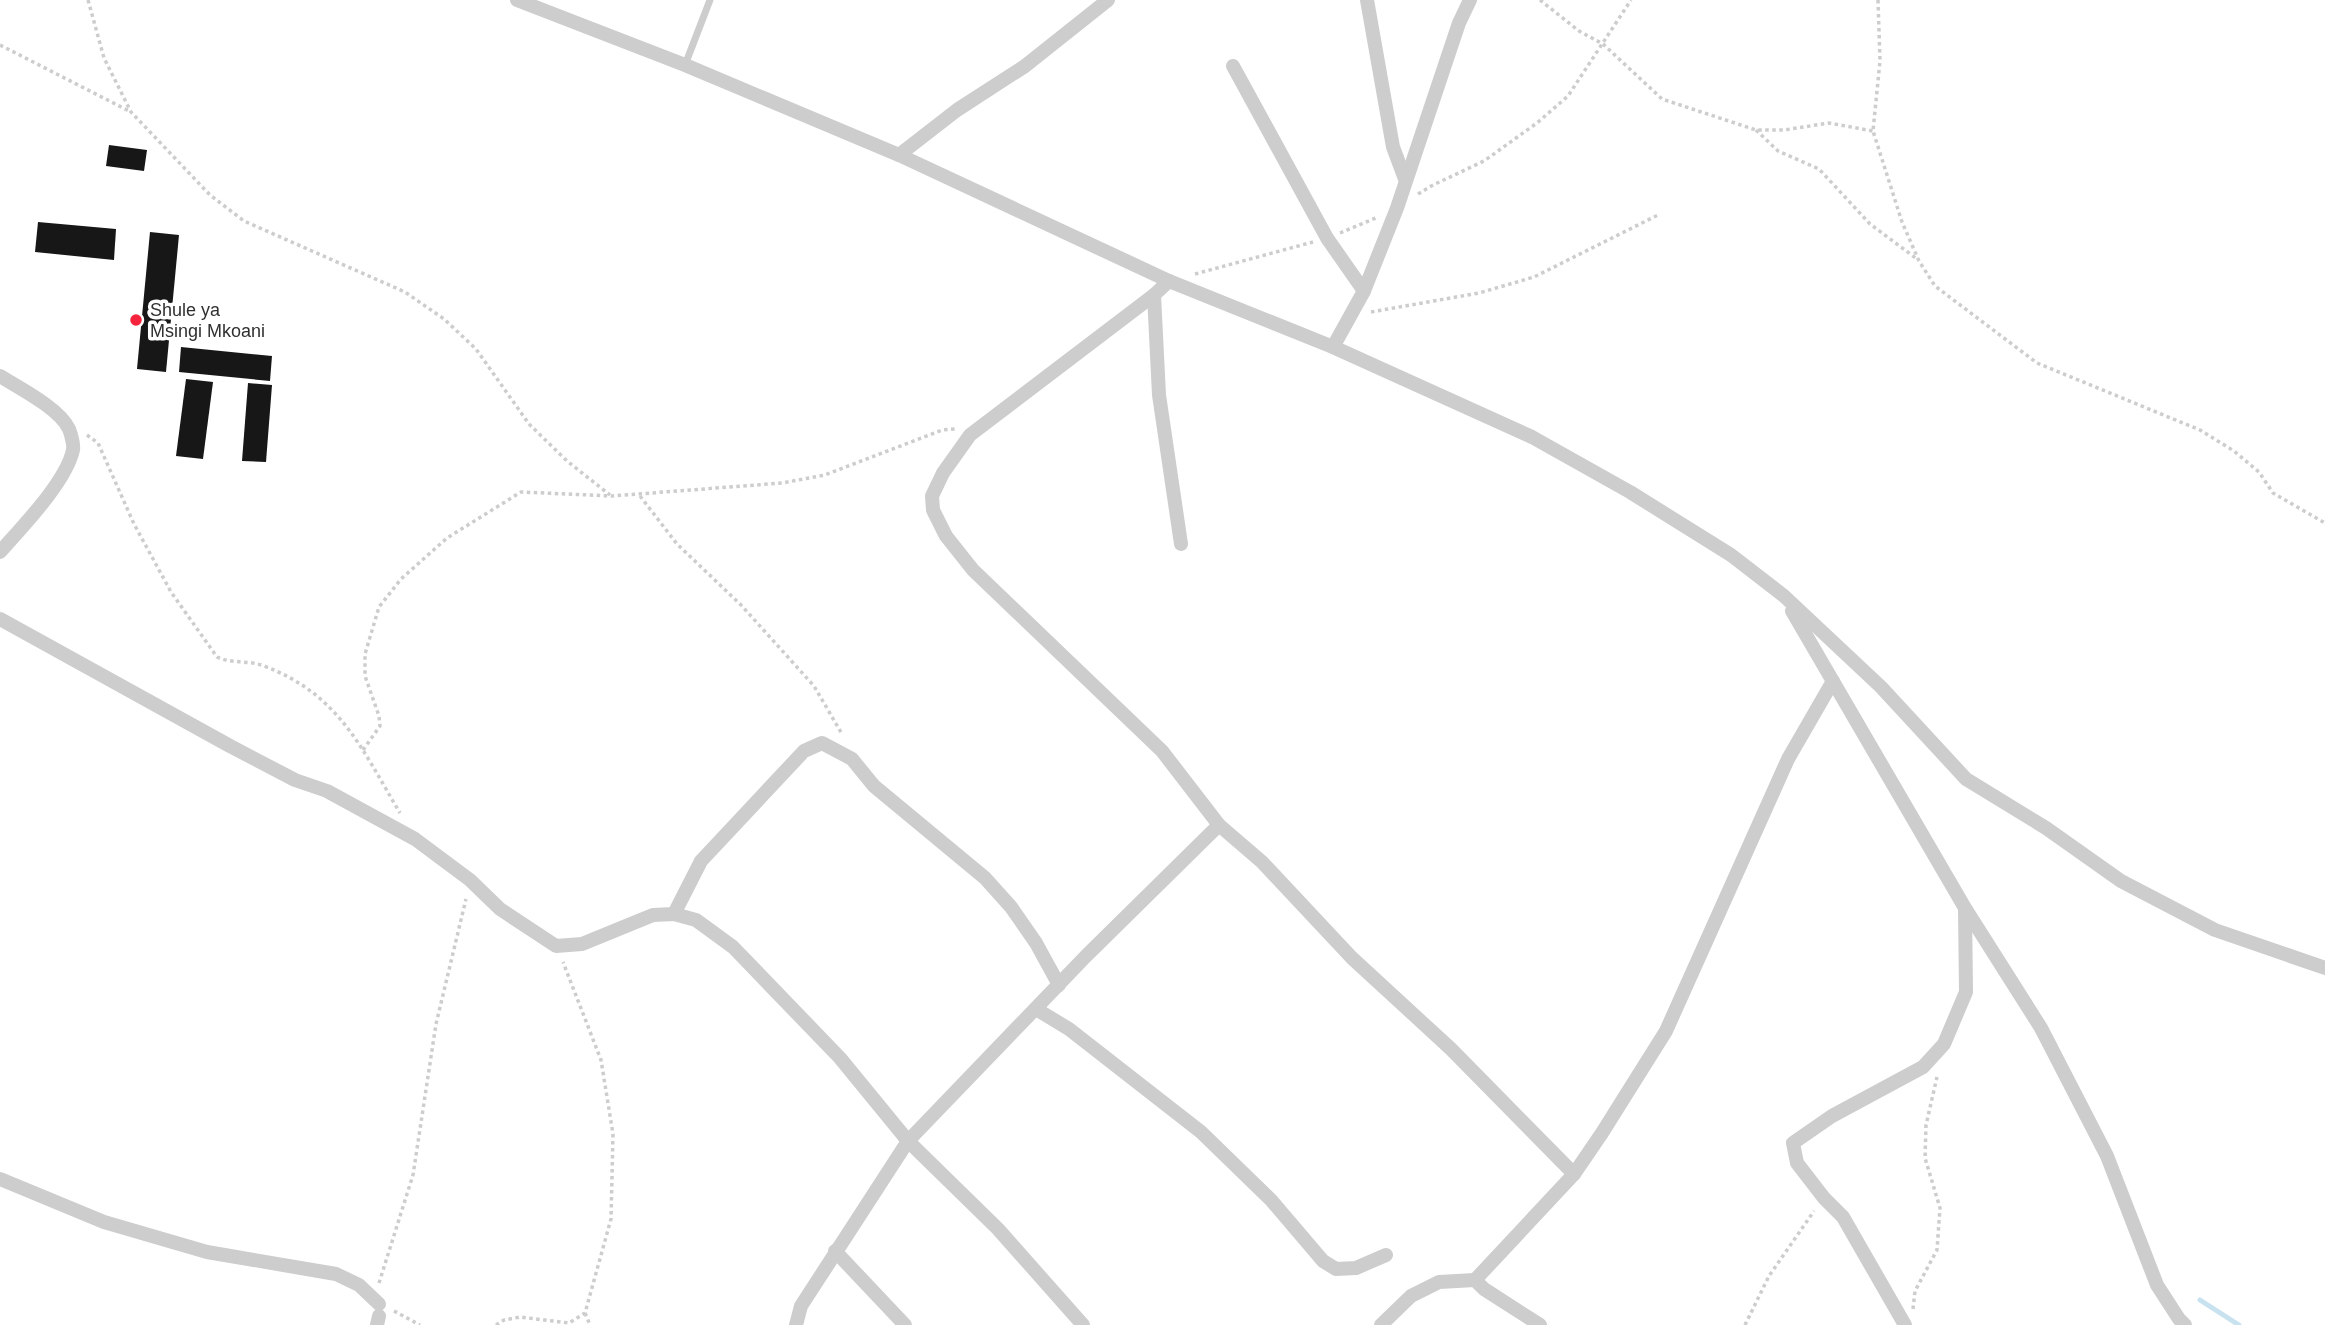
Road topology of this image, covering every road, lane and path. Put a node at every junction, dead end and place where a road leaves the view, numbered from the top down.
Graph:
1 (88, 0) edge
2 (517, 0) edge
3 (710, 0) edge
4 (1108, 0) edge
5 (1367, 0) edge
6 (1470, 0) edge
7 (1540, 0) edge
8 (1631, 0) edge
9 (1878, 0) edge
10 (1603, 44) junction
11 (0, 45) edge
12 (685, 65) junction
13 (1233, 66) dead end
14 (131, 112) junction
15 (1756, 130) junction
16 (1873, 131) junction
17 (899, 155) junction
18 (1405, 178) junction
19 (1397, 208) junction
20 (1660, 214) dead end
21 (1327, 238) junction
22 (1919, 261) junction
23 (1170, 281) junction
24 (1364, 291) junction
25 (1154, 295) junction
26 (1349, 317) junction
27 (1333, 347) junction
28 (0, 376) edge
29 (69, 428) junction
30 (970, 435) junction
31 (639, 495) junction
32 (612, 496) junction
33 (2325, 523) edge
34 (1181, 544) dead end
35 (0, 552) edge
36 (1784, 596) junction
37 (0, 619) edge
38 (1833, 681) junction
39 (363, 750) junction
40 (852, 759) junction
41 (1219, 825) junction
42 (415, 839) junction
43 (470, 880) junction
44 (1965, 908) junction
45 (674, 914) junction
46 (556, 946) junction
47 (2325, 968) edge
48 (1059, 985) junction
49 (1036, 1009) junction
50 (1944, 1044) junction
51 (908, 1141) junction
52 (1574, 1174) junction
53 (0, 1180) edge
54 (1824, 1198) junction
55 (835, 1251) junction
56 (1386, 1255) dead end
57 (1475, 1280) junction
58 (584, 1313) junction
59 (378, 1315) edge
60 (1909, 1319) edge
61 (569, 1324) edge
62 (420, 1325) edge
63 (496, 1325) edge
64 (590, 1325) edge
65 (796, 1325) edge
66 (905, 1325) edge
67 (1083, 1325) edge
68 (1381, 1325) edge
69 (1540, 1325) edge
70 (1745, 1325) edge
71 (2185, 1325) edge

1 - 14 path
2 - 12 street
3 - 12 lane
4 - 17 street
5 - 18 street
6 - 18 street
7 - 10 path
8 - 10 path
9 - 16 path
10 - 15 path
10 - 19 path
11 - 14 path
12 - 17 street
13 - 21 street
14 - 32 path
15 - 16 path
15 - 22 path
16 - 22 path
17 - 23 street
18 - 19 street
19 - 21 path
19 - 24 street
20 - 26 path
21 - 23 path
21 - 24 street
22 - 33 path
23 - 25 street
23 - 27 street
24 - 26 street
25 - 30 street
25 - 34 street
26 - 27 street
27 - 36 street
28 - 29 street
29 - 35 street
29 - 39 path
30 - 31 path
30 - 41 street
31 - 32 path
31 - 40 path
32 - 39 path
36 - 38 street
36 - 47 street
37 - 42 street
38 - 44 street
38 - 52 street
39 - 42 path
40 - 45 street
40 - 48 street
41 - 48 street
41 - 52 street
42 - 43 street
43 - 46 street
43 - 59 path
44 - 50 street
44 - 71 street
45 - 46 street
45 - 51 street
46 - 58 path
48 - 49 street
49 - 51 street
49 - 56 street
50 - 54 street
50 - 60 path
51 - 55 street
51 - 67 street
52 - 57 street
53 - 59 street
54 - 60 street
54 - 70 path
55 - 65 street
55 - 66 street
57 - 68 street
57 - 69 street
58 - 61 path
58 - 64 path
59 - 62 path
61 - 63 path

